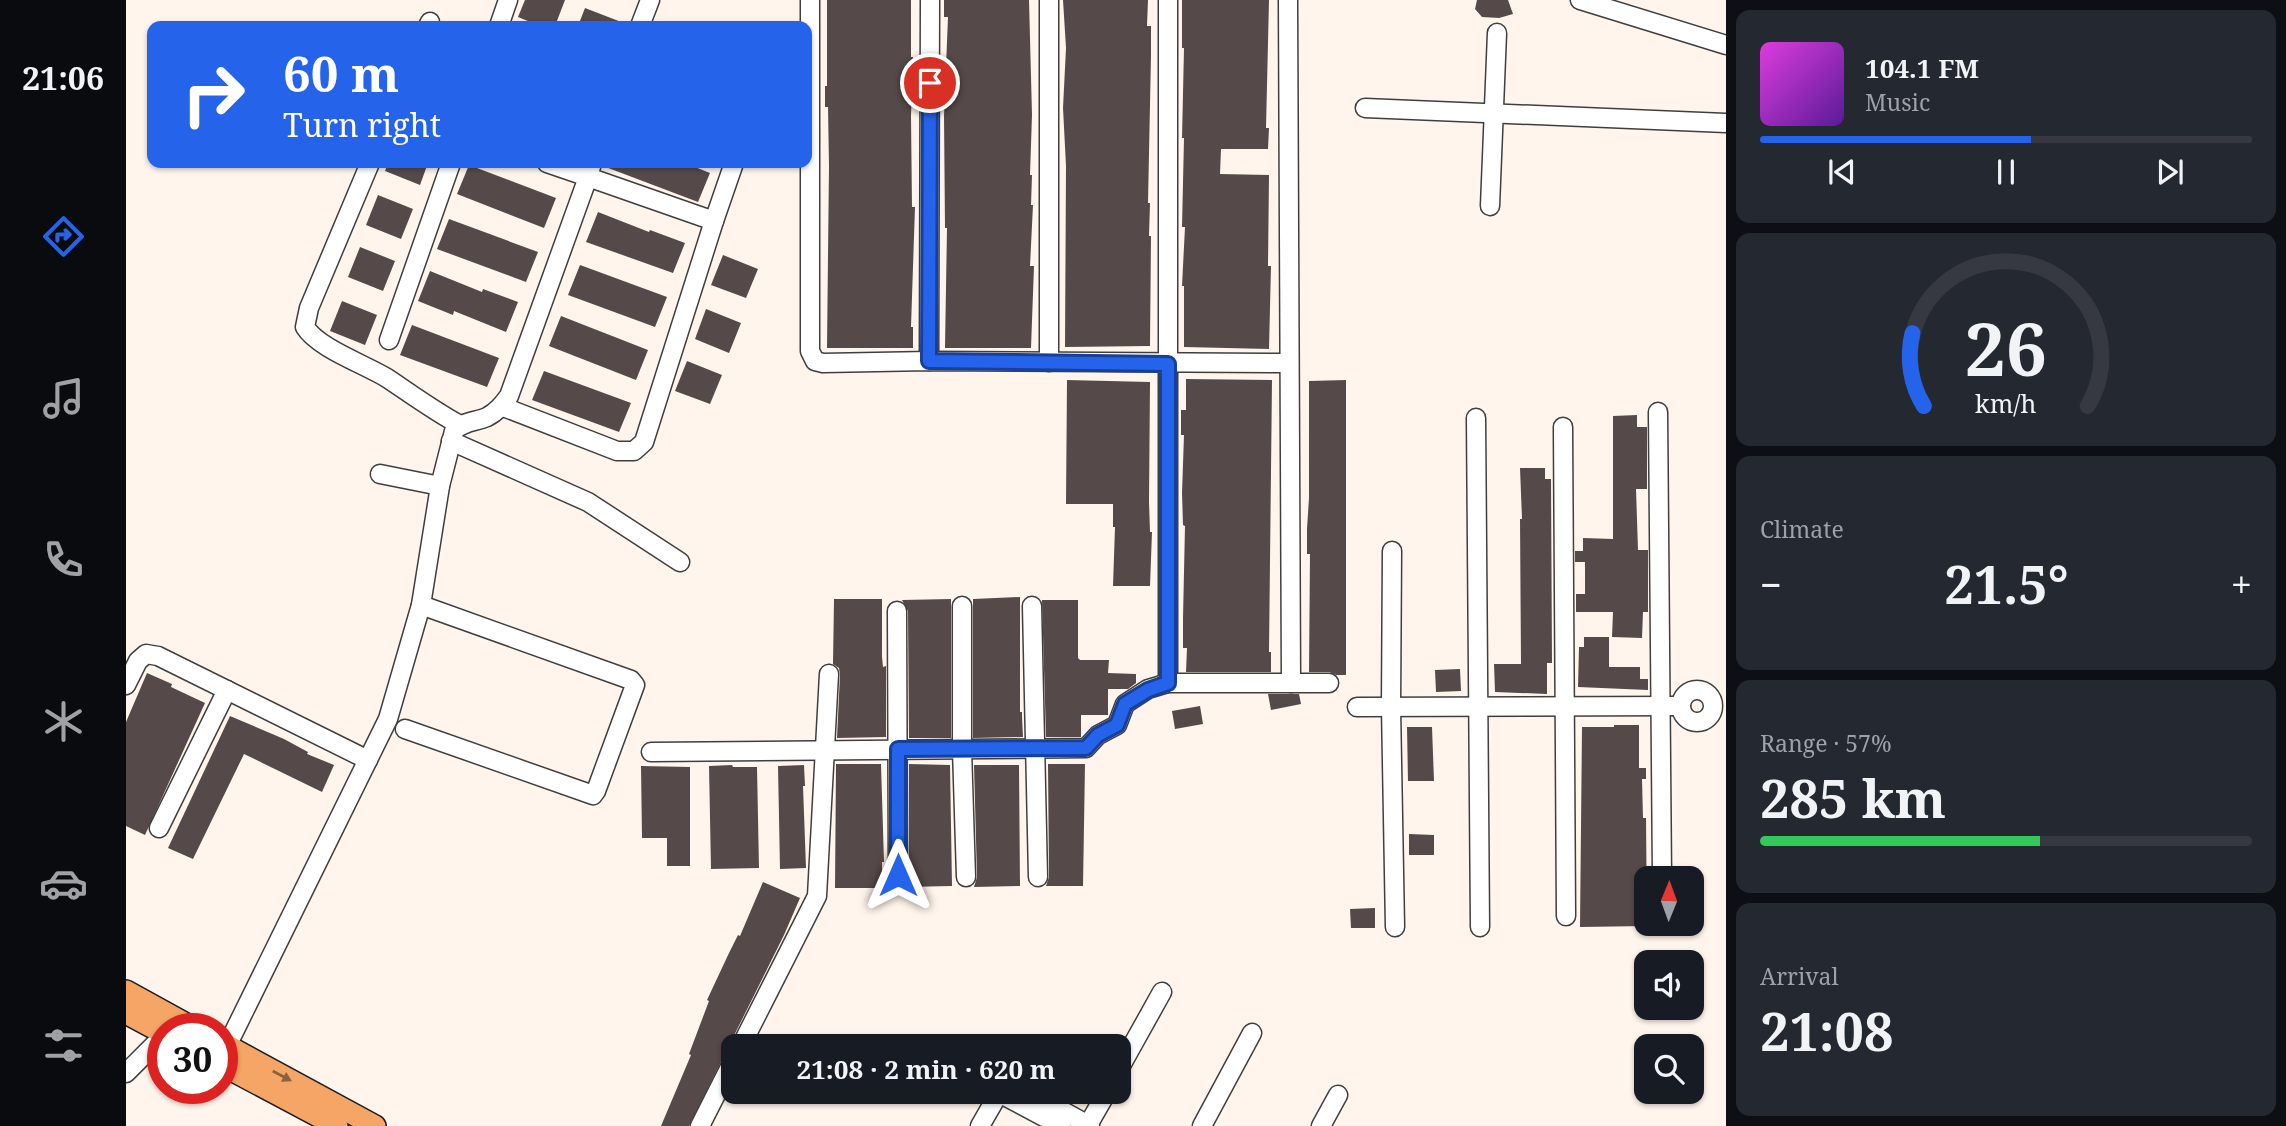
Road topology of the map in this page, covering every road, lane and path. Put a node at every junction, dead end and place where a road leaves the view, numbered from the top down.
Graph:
1 (508, 0) edge
2 (650, 0) edge
3 (810, 0) edge
4 (930, 0) edge
5 (1049, 0) edge
6 (1168, 0) edge
7 (1288, 0) edge
8 (1580, 0) edge
9 (501, 21) edge
10 (642, 21) edge
11 (810, 21) edge
12 (1497, 33) dead end
13 (1726, 46) edge
14 (1365, 108) dead end
15 (1493, 113) junction
16 (1726, 123) edge
17 (368, 168) edge
18 (449, 168) edge
19 (732, 168) edge
20 (810, 168) edge
21 (590, 170) edge
22 (1490, 206) dead end
23 (714, 221) junction
24 (390, 340) dead end
25 (929, 361) junction
26 (1049, 362) junction
27 (1289, 363) junction
28 (1168, 364) junction
29 (501, 406) junction
30 (1658, 412) dead end
31 (1476, 418) dead end
32 (1563, 427) dead end
33 (455, 433) junction
34 (380, 474) dead end
35 (440, 486) junction
36 (1392, 551) dead end
37 (680, 562) dead end
38 (421, 605) junction
39 (962, 606) dead end
40 (1032, 606) dead end
41 (897, 611) dead end
42 (829, 674) dead end
43 (1168, 683) junction
44 (1291, 683) junction
45 (1329, 683) dead end
46 (126, 685) edge
47 (227, 690) junction
48 (1719, 705) edge
49 (1357, 707) dead end
50 (1391, 707) junction
51 (1478, 707) junction
52 (1566, 707) junction
53 (1660, 707) junction
54 (405, 729) dead end
55 (825, 749) junction
56 (898, 749) junction
57 (962, 749) junction
58 (1034, 749) junction
59 (651, 752) dead end
60 (368, 760) junction
61 (159, 828) dead end
62 (1662, 866) edge
63 (898, 875) dead end
64 (965, 877) dead end
65 (1038, 877) dead end
66 (1566, 916) dead end
67 (1395, 927) dead end
68 (1480, 927) dead end
69 (126, 991) edge
70 (1162, 992) dead end
71 (126, 1013) edge
72 (166, 1013) edge
73 (238, 1023) edge
74 (147, 1025) edge
75 (1252, 1033) dead end
76 (747, 1034) edge
77 (1131, 1048) edge
78 (147, 1051) edge
79 (238, 1058) edge
80 (238, 1060) edge
81 (126, 1073) edge
82 (721, 1085) edge
83 (1338, 1095) dead end
84 (992, 1104) edge
85 (1019, 1104) edge
86 (1050, 1104) edge
87 (1101, 1104) edge
88 (337, 1126) edge
89 (375, 1126) edge
90 (701, 1126) edge
91 (980, 1126) edge
92 (1061, 1126) edge
93 (1089, 1126) edge
94 (1202, 1126) edge
95 (1321, 1126) edge

1 - 9 street
2 - 10 street
3 - 11 street
4 - 25 street
5 - 26 street
6 - 28 street
7 - 27 street
8 - 13 street
12 - 15 street
14 - 15 street
15 - 16 street
15 - 22 street
17 - 33 street
18 - 24 street
19 - 23 street
20 - 25 street
21 - 23 street
21 - 29 street
23 - 29 street
25 - 26 street
26 - 28 street
27 - 28 street
27 - 44 street
28 - 43 street
29 - 33 street
30 - 53 street
31 - 51 street
32 - 52 street
33 - 35 street
33 - 37 street
34 - 35 street
35 - 38 street
36 - 50 street
38 - 54 street
38 - 60 street
39 - 57 street
40 - 58 street
41 - 56 street
42 - 55 street
43 - 44 street
43 - 58 street
44 - 45 street
46 - 47 street
47 - 60 street
47 - 61 street
48 - 53 street
49 - 50 street
50 - 51 street
50 - 67 street
51 - 52 street
51 - 68 street
52 - 53 street
52 - 66 street
53 - 62 street
55 - 56 street
55 - 59 street
55 - 76 street
56 - 57 street
56 - 63 street
57 - 58 street
57 - 64 street
58 - 65 street
60 - 73 street
69 - 72 main road
70 - 77 street
71 - 74 main road
75 - 94 street
78 - 81 street
79 -> 89 main road
80 - 88 main road
82 - 90 street
83 - 95 street
84 - 91 street
85 - 92 street
86 - 93 street
87 - 93 street

